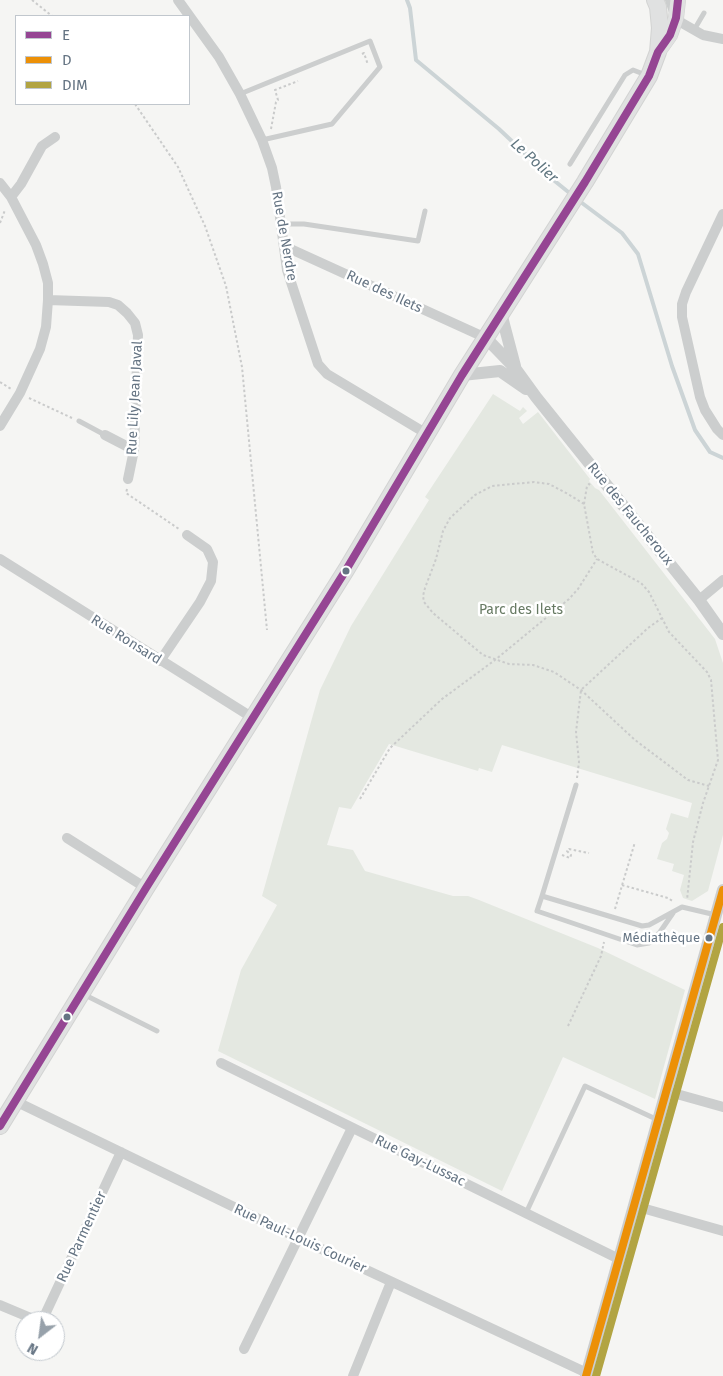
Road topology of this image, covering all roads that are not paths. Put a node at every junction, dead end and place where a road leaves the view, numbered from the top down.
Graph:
1 (178, 0) edge
2 (678, 0) edge
3 (661, 2) edge
4 (704, 13) dead end
5 (189, 15) edge
6 (190, 16) edge
7 (676, 18) junction
8 (694, 30) junction
9 (723, 39) edge
10 (658, 52) junction
11 (649, 76) junction
12 (240, 94) junction
13 (55, 137) dead end
14 (266, 139) junction
15 (570, 164) dead end
16 (0, 182) edge
17 (11, 196) junction
18 (425, 211) dead end
19 (723, 214) edge
20 (281, 224) junction
21 (284, 246) junction
22 (48, 300) junction
23 (501, 313) junction
24 (486, 338) junction
25 (516, 368) junction
26 (500, 370) junction
27 (462, 375) junction
28 (536, 396) junction
29 (79, 421) road end
30 (0, 426) edge
31 (427, 434) junction
32 (105, 435) joint
33 (723, 435) edge
34 (134, 450) junction
35 (128, 479) road end
36 (187, 535) road end
37 (0, 560) edge
38 (723, 580) edge
39 (699, 600) junction
40 (723, 634) edge
41 (160, 661) junction
42 (253, 718) junction
43 (576, 785) road end
44 (67, 838) dead end
45 (146, 888) junction
46 (723, 890) edge
47 (542, 896) junction
48 (673, 913) junction
49 (716, 915) junction
50 (82, 994) junction
51 (157, 1031) dead end
52 (221, 1063) dead end
53 (666, 1091) junction
54 (8, 1106) edge
55 (723, 1107) edge
56 (659, 1120) junction
57 (0, 1126) edge
58 (352, 1128) junction
59 (121, 1152) junction
60 (635, 1206) junction
61 (526, 1213) junction
62 (723, 1231) edge
63 (298, 1238) junction
64 (619, 1259) junction
65 (392, 1282) junction
66 (0, 1305) edge
67 (15, 1311) edge
68 (47, 1311) edge
69 (244, 1349) dead end
70 (587, 1374) edge
71 (353, 1376) edge

1 - 5 street, Rue de Nerdre
2 - 7 main road
3 - 7 street
3 - 10 main road
4 - 8 lane
6 - 12 street, Rue de Nerdre
7 - 8 street
7 - 10 main road
8 - 9 street
10 - 11 main road
11 - 15 lane
11 - 23 main road
12 - 14 street, Rue de Nerdre
12 - 14 lane
13 - 17 street
14 - 20 street, Rue de Nerdre
16 - 17 street
17 - 22 street
18 - 20 lane
19 - 33 street
20 - 21 street, Rue de Nerdre
21 - 24 street, Rue des Ilets
21 - 31 street, Rue de Nerdre
22 - 30 street
22 - 34 street, Rue Lily Jean Javal
23 - 24 main road
23 - 25 street, Rue des Faucheroux
24 - 25 street, Rue des Faucheroux
24 - 26 street, Rue des Faucheroux
24 - 27 main road
25 - 28 street, Rue des Faucheroux
26 - 27 street
26 - 28 street, Rue des Faucheroux
27 - 31 main road
28 - 39 street, Rue des Faucheroux
29 - 32 lane
31 - 42 main road
32 - 34 street
34 - 35 street, Rue Lily Jean Javal
36 - 41 street
37 - 41 street, Rue Ronsard
38 - 39 street
39 - 40 street, Rue des Faucheroux
41 - 42 street, Rue Ronsard
42 - 45 main road
43 - 47 lane
44 - 45 street
45 - 50 main road
46 - 49 street
47 - 48 lane
47 - 48 lane
48 - 49 lane
49 - 53 street
50 - 51 lane
50 - 54 main road
52 - 58 street, Rue Gay-Lussac
53 - 55 street
53 - 56 street
54 - 57 main road
54 - 59 street, Rue Paul-Louis Courier
56 - 60 street
56 - 61 lane
58 - 61 street, Rue Gay-Lussac
58 - 63 street
59 - 63 street, Rue Paul-Louis Courier
59 - 68 street, Rue Parmentier
60 - 62 street
60 - 64 street
61 - 64 street, Rue Gay-Lussac
63 - 65 street, Rue Paul-Louis Courier
63 - 69 street
64 - 70 street
65 - 70 street, Rue Paul-Louis Courier
65 - 71 street
66 - 67 street

